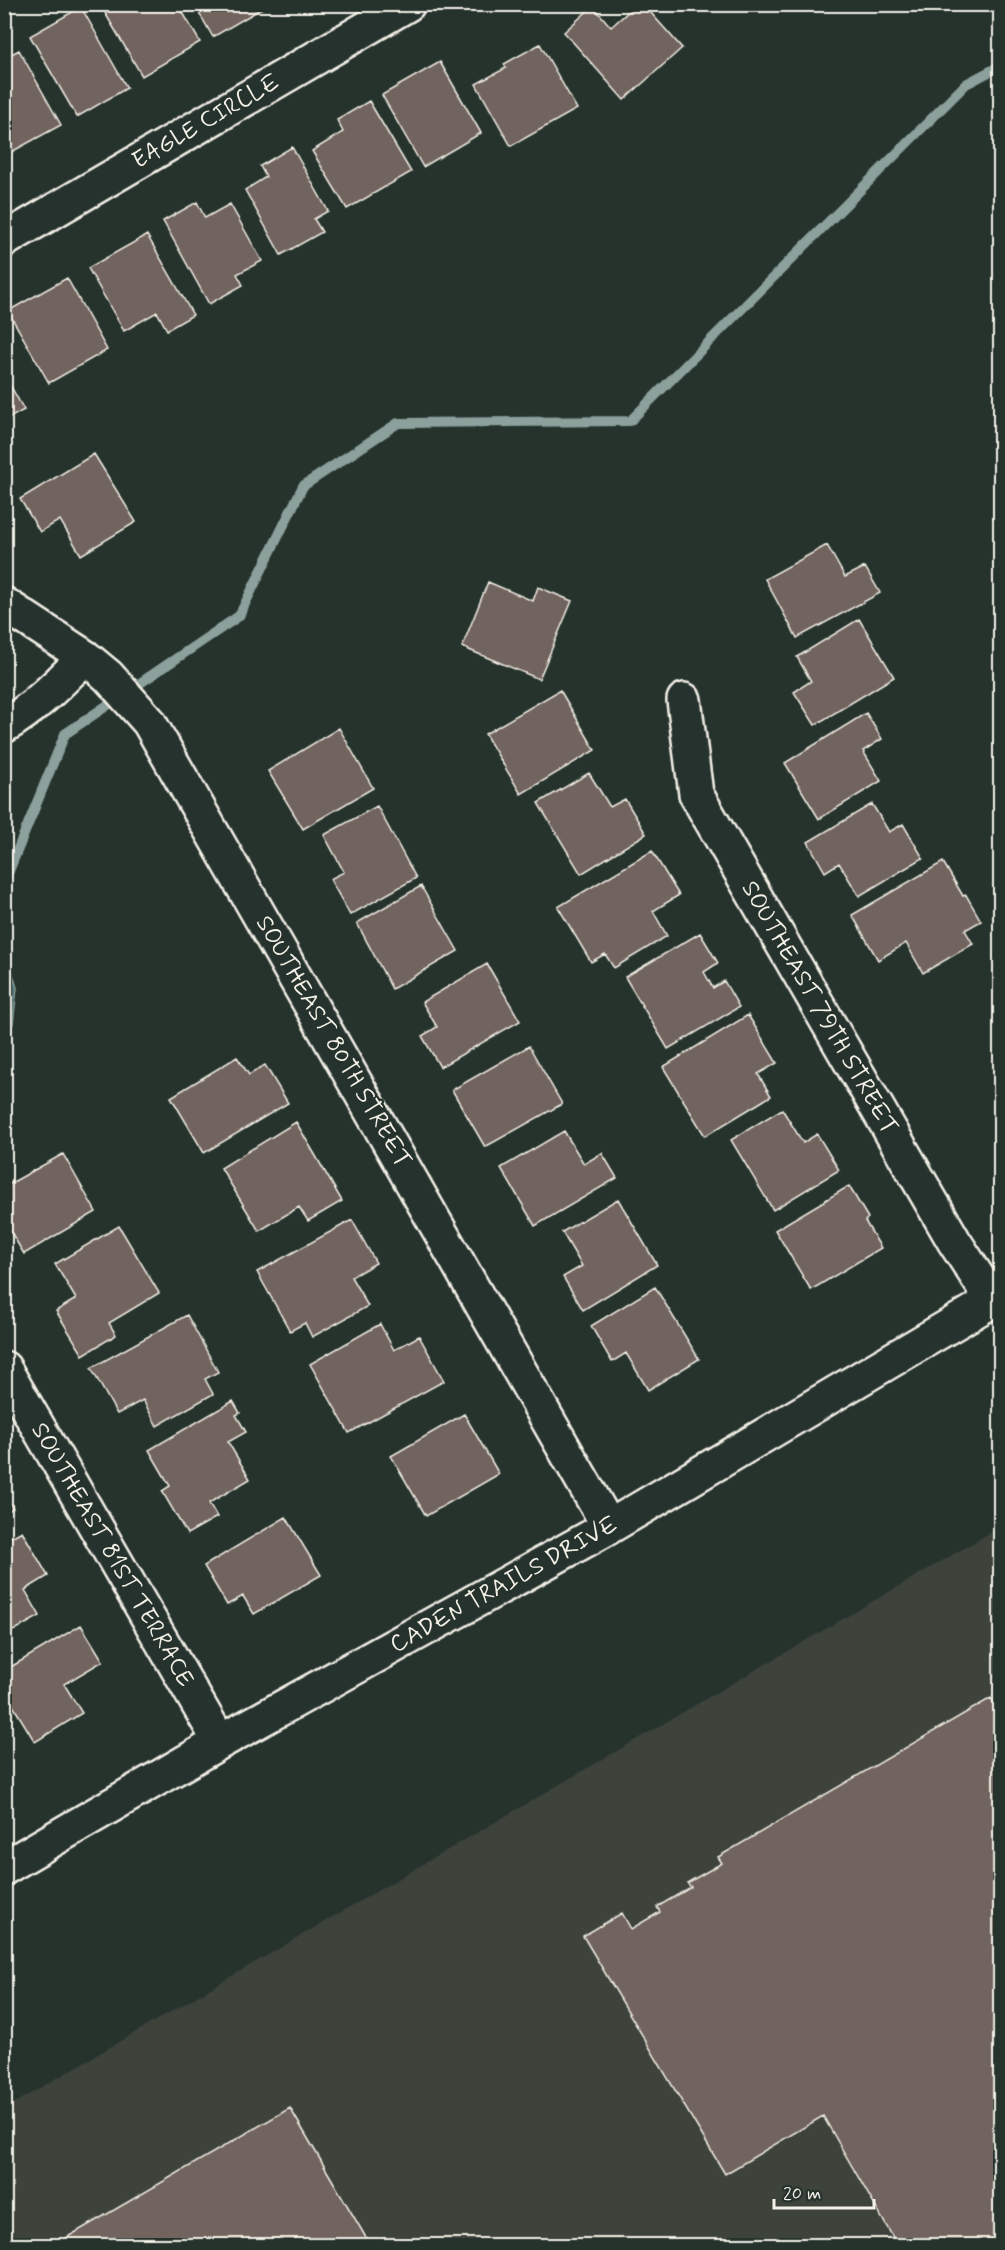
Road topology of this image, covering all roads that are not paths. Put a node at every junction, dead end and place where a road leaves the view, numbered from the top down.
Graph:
1 (408, 4) edge
2 (4, 240) edge
3 (4, 604) edge
4 (96, 666) junction
5 (684, 700) dead end
6 (4, 726) edge
7 (997, 1299) edge
8 (4, 1368) edge
9 (609, 1527) junction
10 (220, 1742) junction
11 (4, 1868) edge

1 - 2 street, EAGLE CIRCLE
3 - 4 street, SOUTHEAST 80TH STREET
4 - 6 street
4 - 9 street, SOUTHEAST 80TH STREET
5 - 7 street, SOUTHEAST 79TH STREET
7 - 9 street, CADEN TRAILS DRIVE
8 - 10 street, SOUTHEAST 81ST TERRACE
9 - 10 street, CADEN TRAILS DRIVE
10 - 11 street, CADEN TRAILS DRIVE

